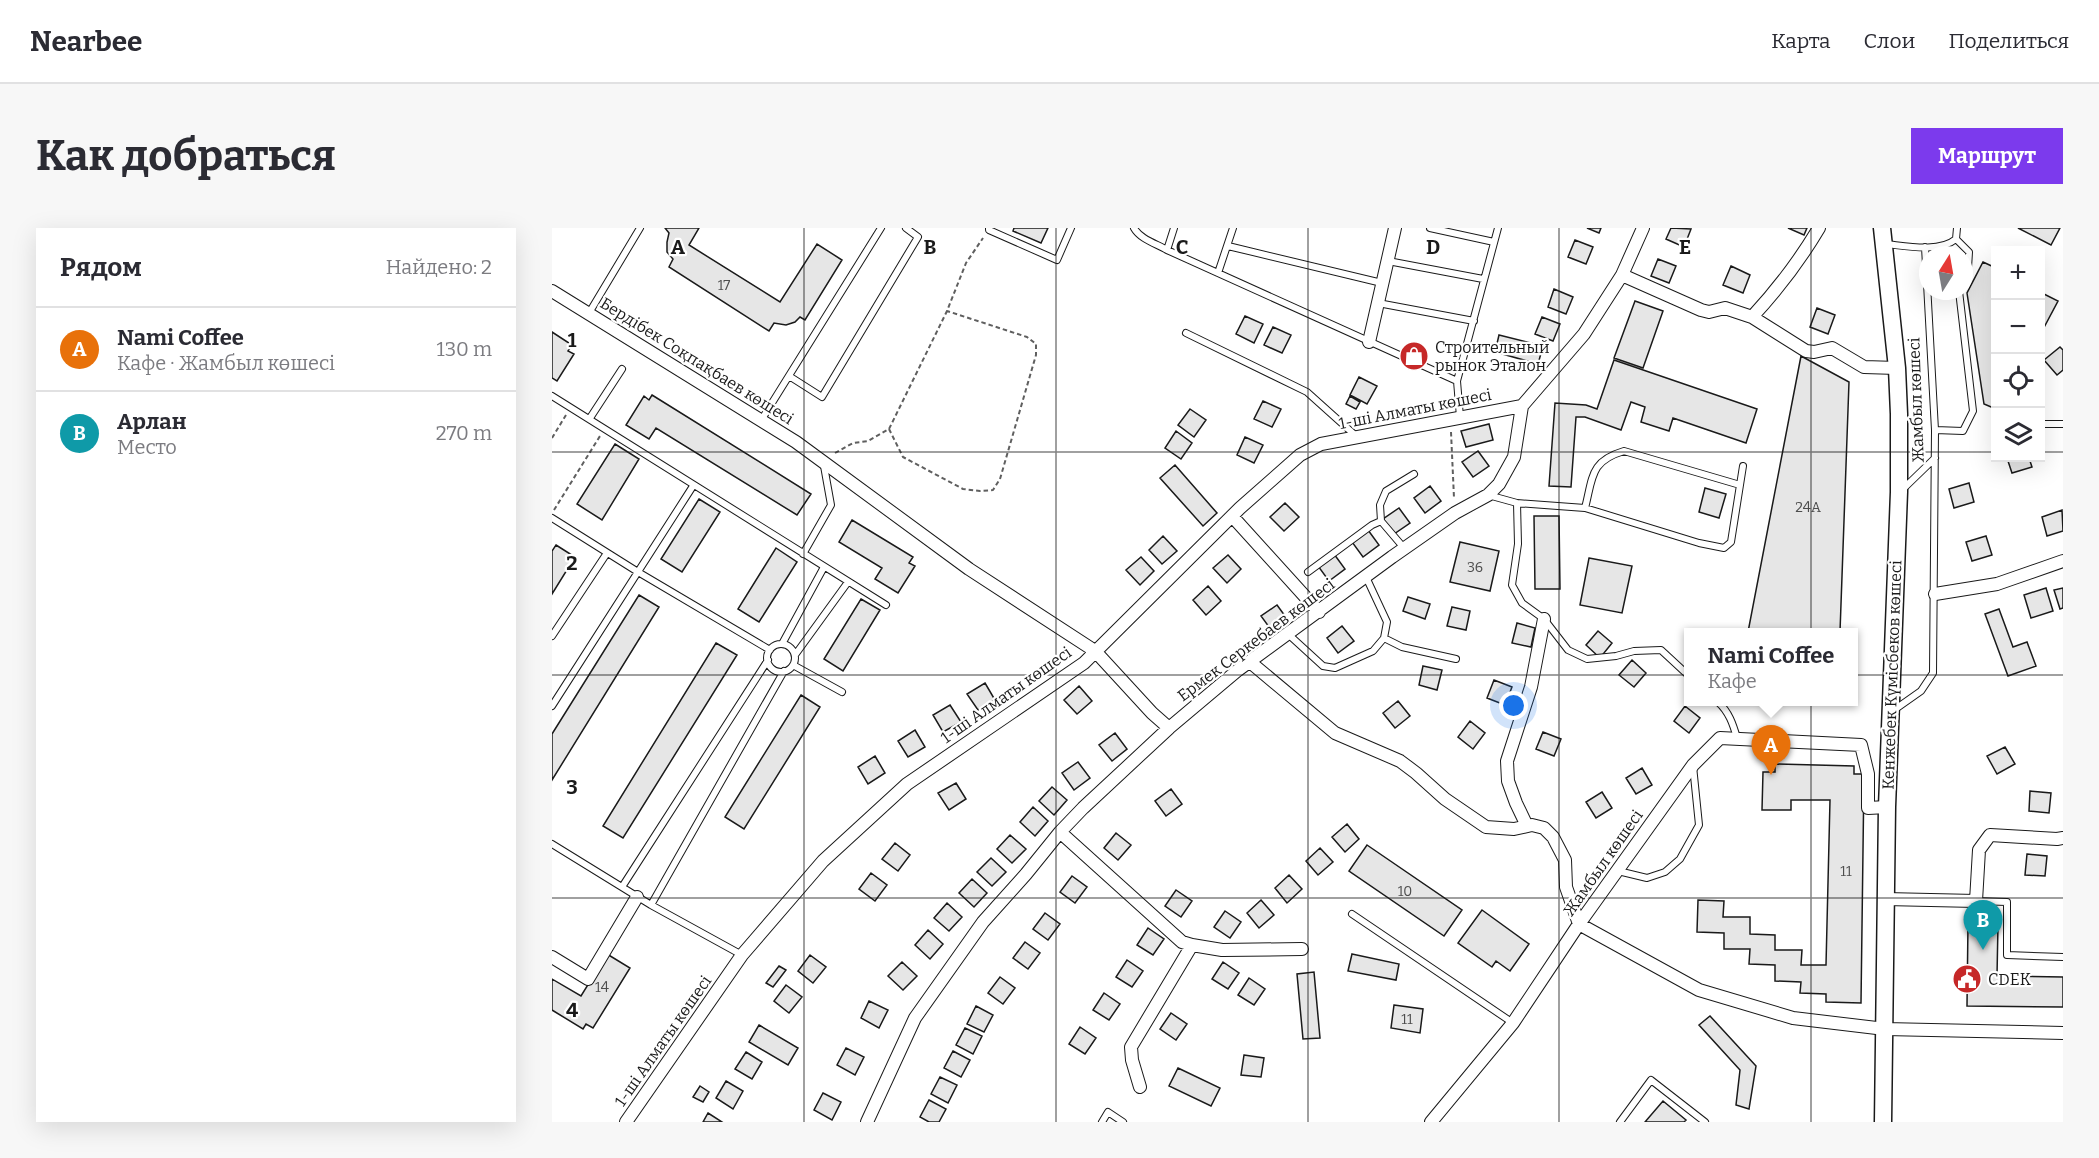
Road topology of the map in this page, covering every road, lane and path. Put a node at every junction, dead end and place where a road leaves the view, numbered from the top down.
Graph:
1 (640, 228) edge
2 (881, 228) edge
3 (906, 228) edge
4 (1071, 228) edge
5 (1134, 228) edge
6 (1174, 228) edge
7 (1233, 228) edge
8 (1395, 228) edge
9 (1430, 228) edge
10 (1498, 228) edge
11 (1643, 228) edge
12 (1819, 228) edge
13 (1956, 228) edge
14 (989, 229) edge
15 (1882, 236) edge
16 (1956, 240) junction
17 (1494, 242) junction
18 (1228, 246) junction
19 (1921, 246) edge
20 (1933, 246) edge
21 (1962, 246) edge
22 (1167, 250) junction
23 (1387, 261) junction
24 (1218, 273) junction
25 (1622, 275) junction
26 (1483, 279) junction
27 (1382, 283) junction
28 (552, 291) edge
29 (1928, 300) edge
30 (1960, 300) edge
31 (1378, 302) junction
32 (947, 311) junction
33 (588, 314) junction
34 (1752, 317) junction
35 (1474, 321) junction
36 (1186, 333) dead end
37 (1369, 342) junction
38 (1897, 368) junction
39 (621, 369) dead end
40 (789, 376) junction
41 (1457, 381) junction
42 (552, 396) edge
43 (1521, 406) junction
44 (571, 407) junction
45 (590, 418) junction
46 (1456, 418) junction
47 (762, 419) junction
48 (2045, 424) edge
49 (2063, 424) edge
50 (604, 428) junction
51 (889, 429) junction
52 (1935, 430) junction
53 (1356, 436) junction
54 (552, 438) edge
55 (1935, 458) junction
56 (823, 462) junction
57 (1743, 466) dead end
58 (1414, 474) dead end
59 (1740, 485) junction
60 (693, 486) junction
61 (1899, 492) junction
62 (1488, 495) junction
63 (1517, 503) junction
64 (1585, 508) junction
65 (552, 513) edge
66 (1455, 513) junction
67 (1232, 516) junction
68 (552, 518) edge
69 (1381, 521) junction
70 (1405, 548) junction
71 (607, 553) junction
72 (803, 554) junction
73 (2063, 561) edge
74 (824, 567) junction
75 (638, 572) junction
76 (1308, 572) dead end
77 (1366, 576) junction
78 (848, 582) junction
79 (1935, 594) junction
80 (886, 605) dead end
81 (1319, 612) junction
82 (1544, 619) junction
83 (1288, 634) junction
84 (552, 636) edge
85 (1384, 638) junction
86 (782, 644) junction
87 (770, 650) junction
88 (1095, 651) junction
89 (795, 655) junction
90 (1456, 659) dead end
91 (768, 660) junction
92 (1250, 662) junction
93 (793, 665) junction
94 (784, 671) junction
95 (1684, 671) edge
96 (842, 692) dead end
97 (552, 706) edge
98 (1723, 706) edge
99 (1889, 714) junction
100 (1169, 728) junction
101 (1737, 738) junction
102 (1693, 765) junction
103 (1887, 807) junction
104 (1527, 826) junction
105 (1060, 832) junction
106 (2063, 838) edge
107 (552, 844) edge
108 (1618, 871) junction
109 (622, 887) junction
110 (637, 897) junction
111 (1885, 898) junction
112 (1976, 901) junction
113 (651, 906) junction
114 (1352, 914) dead end
115 (1579, 924) junction
116 (1192, 945) junction
117 (1302, 949) dead end
118 (742, 955) junction
119 (552, 957) edge
120 (2063, 957) edge
121 (1513, 1023) junction
122 (1885, 1029) junction
123 (2063, 1033) edge
124 (1140, 1087) dead end
125 (626, 1122) edge
126 (867, 1122) edge
127 (1102, 1122) edge
128 (1123, 1122) edge
129 (1431, 1122) edge
130 (1620, 1122) edge
131 (1705, 1122) edge
132 (1883, 1122) edge

1 - 33 lane
2 - 40 lane
3 - 40 lane
4 - 14 lane
5 - 22 lane
6 - 22 lane
7 - 18 lane
8 - 23 street
9 - 17 lane
10 - 17 lane
11 - 25 street
12 - 34 street
13 - 16 lane
14 - 32 path
15 - 19 lane
15 - 38 street, Кенжебек Күмісбеков көшесі
16 - 20 lane
16 - 21 lane
17 - 26 lane
18 - 24 lane
18 - 27 lane
22 - 24 lane
23 - 26 lane
23 - 27 street
24 - 37 lane
25 - 34 street
25 - 43 street
26 - 35 lane
27 - 31 street
28 - 33 street, Бердібек Соқпақбаев көшесі
29 - 52 lane, Жамбыл көшесі
30 - 52 lane
31 - 35 lane
31 - 37 street
32 - 51 path
32 - 51 path
33 - 47 street, Бердібек Соқпақбаев көшесі
34 - 38 street
35 - 41 lane
36 - 53 lane
37 - 41 lane
38 - 61 street, Кенжебек Күмісбеков көшесі
39 - 45 lane
40 - 47 lane
41 - 46 lane
42 - 44 lane
43 - 46 street, 1-ші Алматы көшесі
43 - 62 street, Ермек Серкебаев көшесі
44 - 45 lane
44 - 54 path
45 - 50 lane
46 - 53 street, 1-ші Алматы көшесі
46 - 66 path
47 - 56 street, Бердібек Соқпақбаев көшесі
48 - 49 lane
50 - 60 lane
50 - 65 path
51 - 56 path
52 - 55 lane, Жамбыл көшесі
53 - 67 street, 1-ші Алматы көшесі
55 - 61 lane
55 - 79 lane, Жамбыл көшесі
56 - 72 lane
56 - 88 street, Бердібек Соқпақбаев көшесі
57 - 59 lane
58 - 69 lane
59 - 64 lane
59 - 64 lane
60 - 72 lane
60 - 75 lane
61 - 99 street, Кенжебек Күмісбеков көшесі
62 - 63 lane
62 - 66 street, Ермек Серкебаев көшесі
63 - 64 lane
63 - 82 lane
66 - 70 street, Ермек Серкебаев көшесі
67 - 81 street
67 - 88 street, 1-ші Алматы көшесі
68 - 71 lane
69 - 70 lane
69 - 76 lane
70 - 77 street, Ермек Серкебаев көшесі
71 - 75 lane
71 - 84 lane
72 - 74 lane
73 - 79 street
74 - 78 lane
74 - 86 lane
75 - 87 lane
75 - 97 lane
77 - 81 street, Ермек Серкебаев көшесі
77 - 85 lane
78 - 80 lane
78 - 89 lane
79 - 99 lane, Жамбыл көшесі
81 - 83 street, Ермек Серкебаев көшесі
82 - 95 lane
82 - 104 street
83 - 85 lane
83 - 92 street, Ермек Серкебаев көшесі
85 - 90 lane
86 - 87 lane
86 - 89 lane
87 - 91 lane
88 - 100 street, Бердібек Соқпақбаев көшесі
88 - 118 street, 1-ші Алматы көшесі
89 - 93 lane
91 - 94 lane
91 - 109 lane
92 - 100 street, Ермек Серкебаев көшесі
92 - 104 street
93 - 94 lane
93 - 96 lane
94 - 113 lane
98 - 101 lane
99 - 103 street, Кенжебек Күмісбеков көшесі
100 - 105 street, Ермек Серкебаев көшесі
101 - 102 street, Жамбыл көшесі
101 - 103 street, Жамбыл көшесі
102 - 108 street, Жамбыл көшесі
102 - 108 lane
103 - 111 street, Кенжебек Күмісбеков көшесі
104 - 115 street
105 - 116 street
105 - 126 street, Ермек Серкебаев көшесі
106 - 112 street
107 - 109 lane
108 - 115 street, Жамбыл көшесі
109 - 110 lane
110 - 113 lane
110 - 119 street
111 - 112 street
111 - 122 street, Кенжебек Күмісбеков көшесі
112 - 120 lane
113 - 118 lane
114 - 121 lane
115 - 121 street, Жамбыл көшесі
115 - 122 street
116 - 117 street
116 - 124 street
118 - 125 street, 1-ші Алматы көшесі
121 - 129 street, Жамбыл көшесі
122 - 123 street
122 - 132 street, Кенжебек Күмісбеков көшесі
127 - 128 lane
130 - 131 lane

